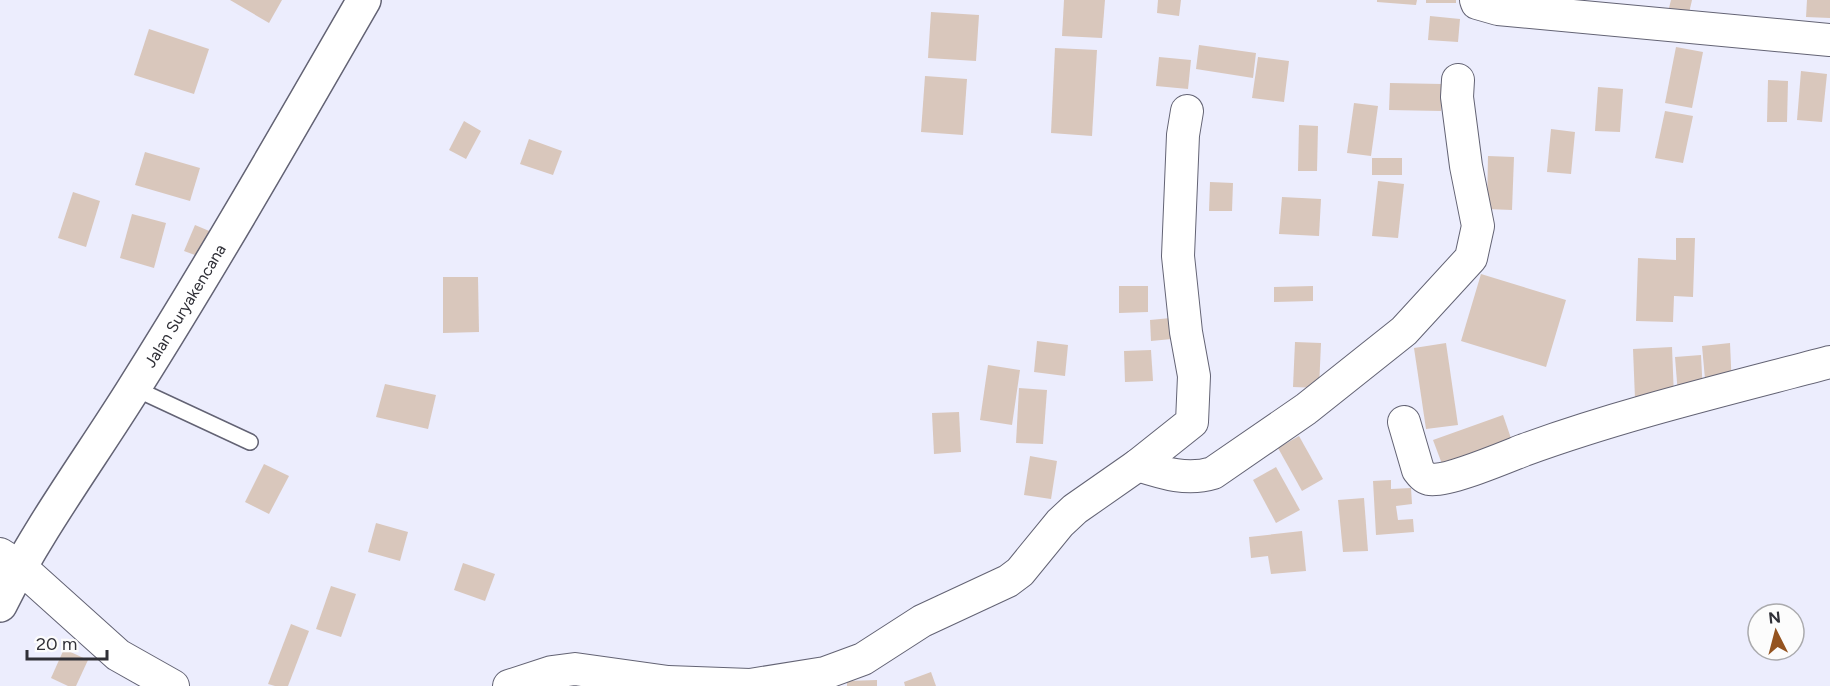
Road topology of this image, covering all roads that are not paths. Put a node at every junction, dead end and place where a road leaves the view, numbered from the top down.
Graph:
1 (364, 0) edge
2 (1476, 0) edge
3 (1622, 11) edge
4 (1830, 40) edge
5 (1458, 80) dead end
6 (1187, 111) dead end
7 (1830, 362) edge
8 (134, 388) junction
9 (1404, 422) dead end
10 (250, 442) dead end
11 (1138, 465) junction
12 (10, 560) edge
13 (0, 605) edge
14 (173, 686) edge
15 (509, 686) edge

1 - 8 street, Jalan Suryakencana
2 - 3 street
3 - 4 street
5 - 11 street
6 - 11 street
7 - 9 street
8 - 10 lane
8 - 12 street, Jalan Suryakencana
11 - 15 street
12 - 13 street, Jalan Suryakencana
12 - 14 street

